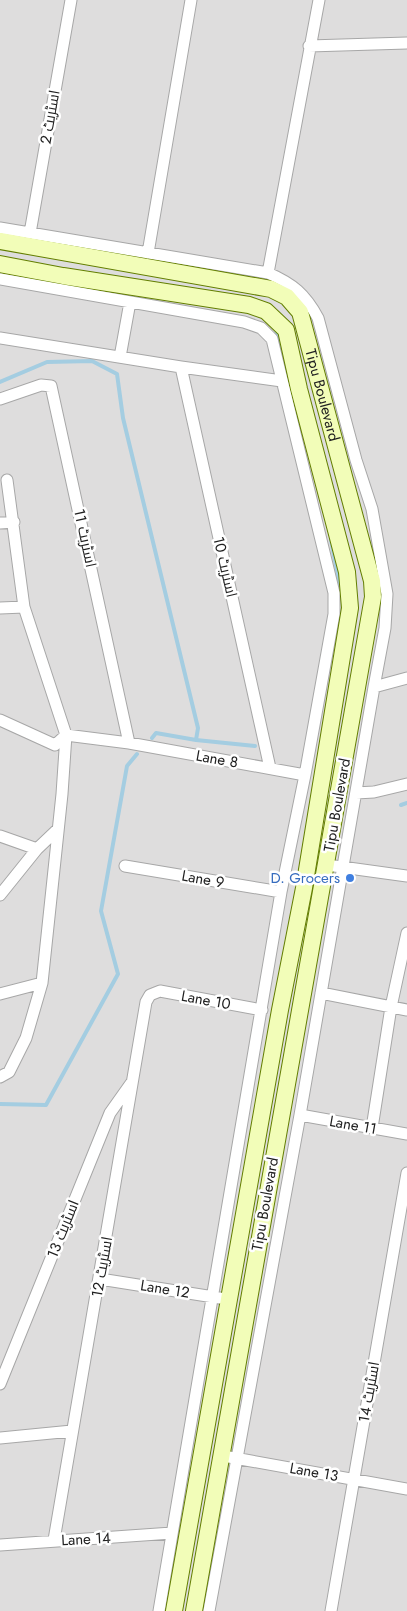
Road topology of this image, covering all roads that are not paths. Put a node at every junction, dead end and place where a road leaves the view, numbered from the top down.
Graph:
1 (71, 0) edge
2 (191, 0) edge
3 (319, 0) edge
4 (407, 43) edge
5 (309, 46) junction
6 (0, 228) edge
7 (30, 233) junction
8 (0, 241) edge
9 (94, 251) junction
10 (148, 253) junction
11 (0, 264) edge
12 (268, 273) junction
13 (0, 279) edge
14 (130, 302) junction
15 (0, 338) edge
16 (120, 357) junction
17 (181, 367) junction
18 (282, 381) junction
19 (0, 399) edge
20 (7, 480) dead end
21 (14, 522) junction
22 (0, 523) edge
23 (24, 607) junction
24 (0, 608) edge
25 (334, 658) junction
26 (361, 665) junction
27 (407, 678) edge
28 (374, 687) junction
29 (0, 720) edge
30 (66, 735) junction
31 (129, 743) junction
32 (270, 768) junction
33 (305, 775) junction
34 (407, 784) edge
35 (356, 793) junction
36 (58, 830) junction
37 (0, 836) edge
38 (37, 849) junction
39 (327, 865) junction
40 (125, 866) dead end
41 (343, 868) junction
42 (407, 876) edge
43 (281, 892) junction
44 (0, 895) edge
45 (407, 933) edge
46 (42, 983) junction
47 (321, 993) junction
48 (0, 994) edge
49 (150, 995) joint
50 (391, 1007) junction
51 (262, 1010) junction
52 (407, 1010) edge
53 (0, 1077) edge
54 (134, 1079) junction
55 (300, 1115) junction
56 (372, 1128) junction
57 (407, 1134) edge
58 (258, 1139) junction
59 (276, 1144) junction
60 (407, 1173) edge
61 (100, 1279) junction
62 (221, 1298) junction
63 (0, 1384) edge
64 (72, 1431) junction
65 (0, 1438) edge
66 (229, 1457) junction
67 (354, 1480) junction
68 (407, 1489) edge
69 (172, 1534) junction
70 (54, 1540) junction
71 (0, 1545) edge
72 (159, 1611) edge
73 (174, 1611) edge
74 (194, 1611) edge
75 (209, 1611) edge
76 (331, 1611) edge

1 - 7 street, اسٹریٹ 2
2 - 10 street
3 - 5 street
4 - 5 street
5 - 12 street
6 - 7 street
7 - 9 street
8 - 9 street, Tipu Boulevard
9 - 10 street
9 - 26 street, Tipu Boulevard
10 - 12 street
11 - 25 street, Tipu Boulevard
12 - 28 street
13 - 14 street
14 - 16 street
14 - 18 street
15 - 16 street
16 - 17 street
17 - 18 street
17 - 32 street, اسٹریٹ 10
18 - 25 street
19 - 31 street, اسٹریٹ 11
20 - 21 street
21 - 22 street
21 - 23 street
23 - 24 street
23 - 30 street
25 - 26 street
25 - 33 street
25 - 58 street, Tipu Boulevard
26 - 39 street, Tipu Boulevard
27 - 28 street
28 - 35 street
29 - 30 street
30 - 31 street, Lane 8
30 - 36 street
31 - 32 street, Lane 8
32 - 33 street, Lane 8
33 - 43 street
34 - 35 street
35 - 41 street
36 - 38 street
36 - 46 street
37 - 38 street
38 - 44 street
39 - 41 street
39 - 59 street, Tipu Boulevard
40 - 43 street, Lane 9
41 - 42 street
41 - 47 street
43 - 51 street
45 - 50 street
46 - 48 street
46 - 53 street
47 - 50 street
47 - 55 street
49 - 51 street, Lane 10
49 - 54 street, اسٹریٹ 12
50 - 52 street
50 - 56 street
51 - 62 street
54 - 61 street, اسٹریٹ 12
54 - 63 street, اسٹریٹ 13
55 - 56 street, Lane 11
55 - 66 street
56 - 57 street, Lane 11
58 - 59 street
58 - 62 street, Tipu Boulevard
59 - 66 street, Tipu Boulevard
60 - 67 street, اسٹریٹ 14
61 - 62 street, Lane 12
61 - 64 street, اسٹریٹ 12
62 - 69 street
62 - 73 street, Tipu Boulevard
64 - 65 street
64 - 70 street, اسٹریٹ 12
66 - 67 street, Lane 13
66 - 74 street, Tipu Boulevard
66 - 75 street
67 - 68 street, Lane 13
67 - 76 street, اسٹریٹ 14
69 - 70 street, Lane 14
69 - 72 street
70 - 71 street, Lane 14

